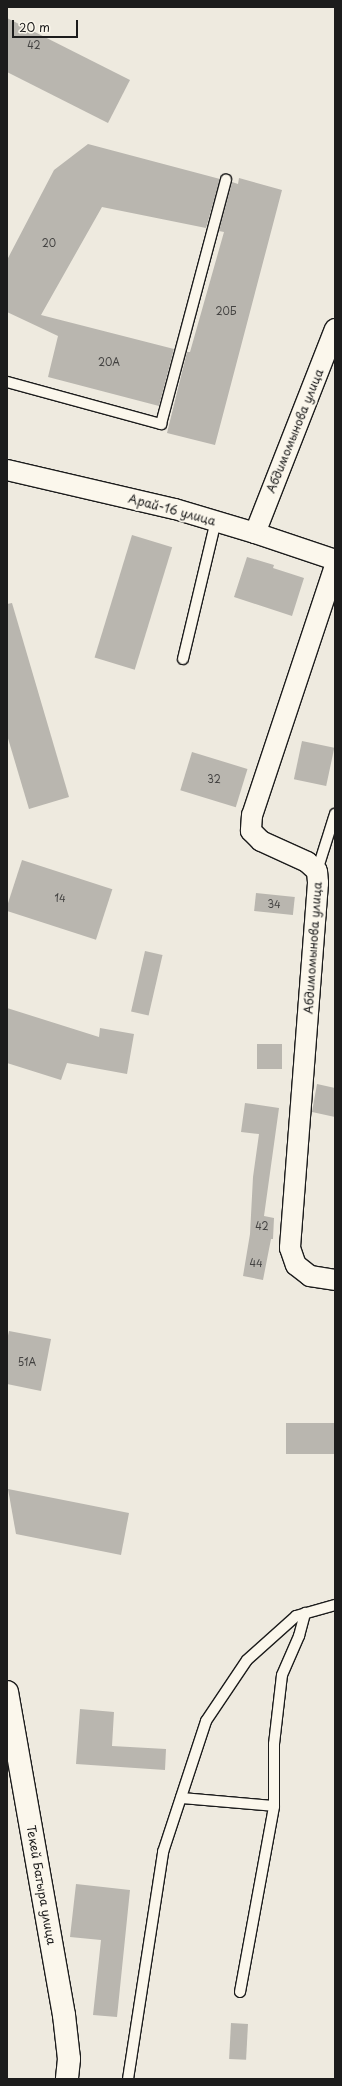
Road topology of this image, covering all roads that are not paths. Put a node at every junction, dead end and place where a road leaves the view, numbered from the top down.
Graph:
1 (226, 180) dead end
2 (335, 329) edge
3 (7, 382) edge
4 (7, 470) edge
5 (216, 521) junction
6 (255, 533) junction
7 (335, 560) edge
8 (335, 566) edge
9 (183, 660) dead end
10 (335, 814) edge
11 (317, 871) junction
12 (335, 1280) edge
13 (335, 1605) edge
14 (305, 1613) junction
15 (7, 1692) edge
16 (181, 1798) junction
17 (274, 1806) junction
18 (240, 1992) dead end
19 (67, 2079) edge
20 (128, 2079) edge

1 - 3 lane
2 - 6 street, Абдимомынова улица
4 - 5 street, Арай-16 улица
5 - 6 street, Арай-16 улица
5 - 9 lane
6 - 7 street, Арай-16 улица
8 - 11 street, Абдимомынова улица
10 - 11 lane
11 - 12 street, Абдимомынова улица
13 - 14 lane
14 - 16 lane
14 - 17 lane
15 - 19 street, Текей Батыра улица
16 - 17 lane
16 - 20 lane
17 - 18 lane

